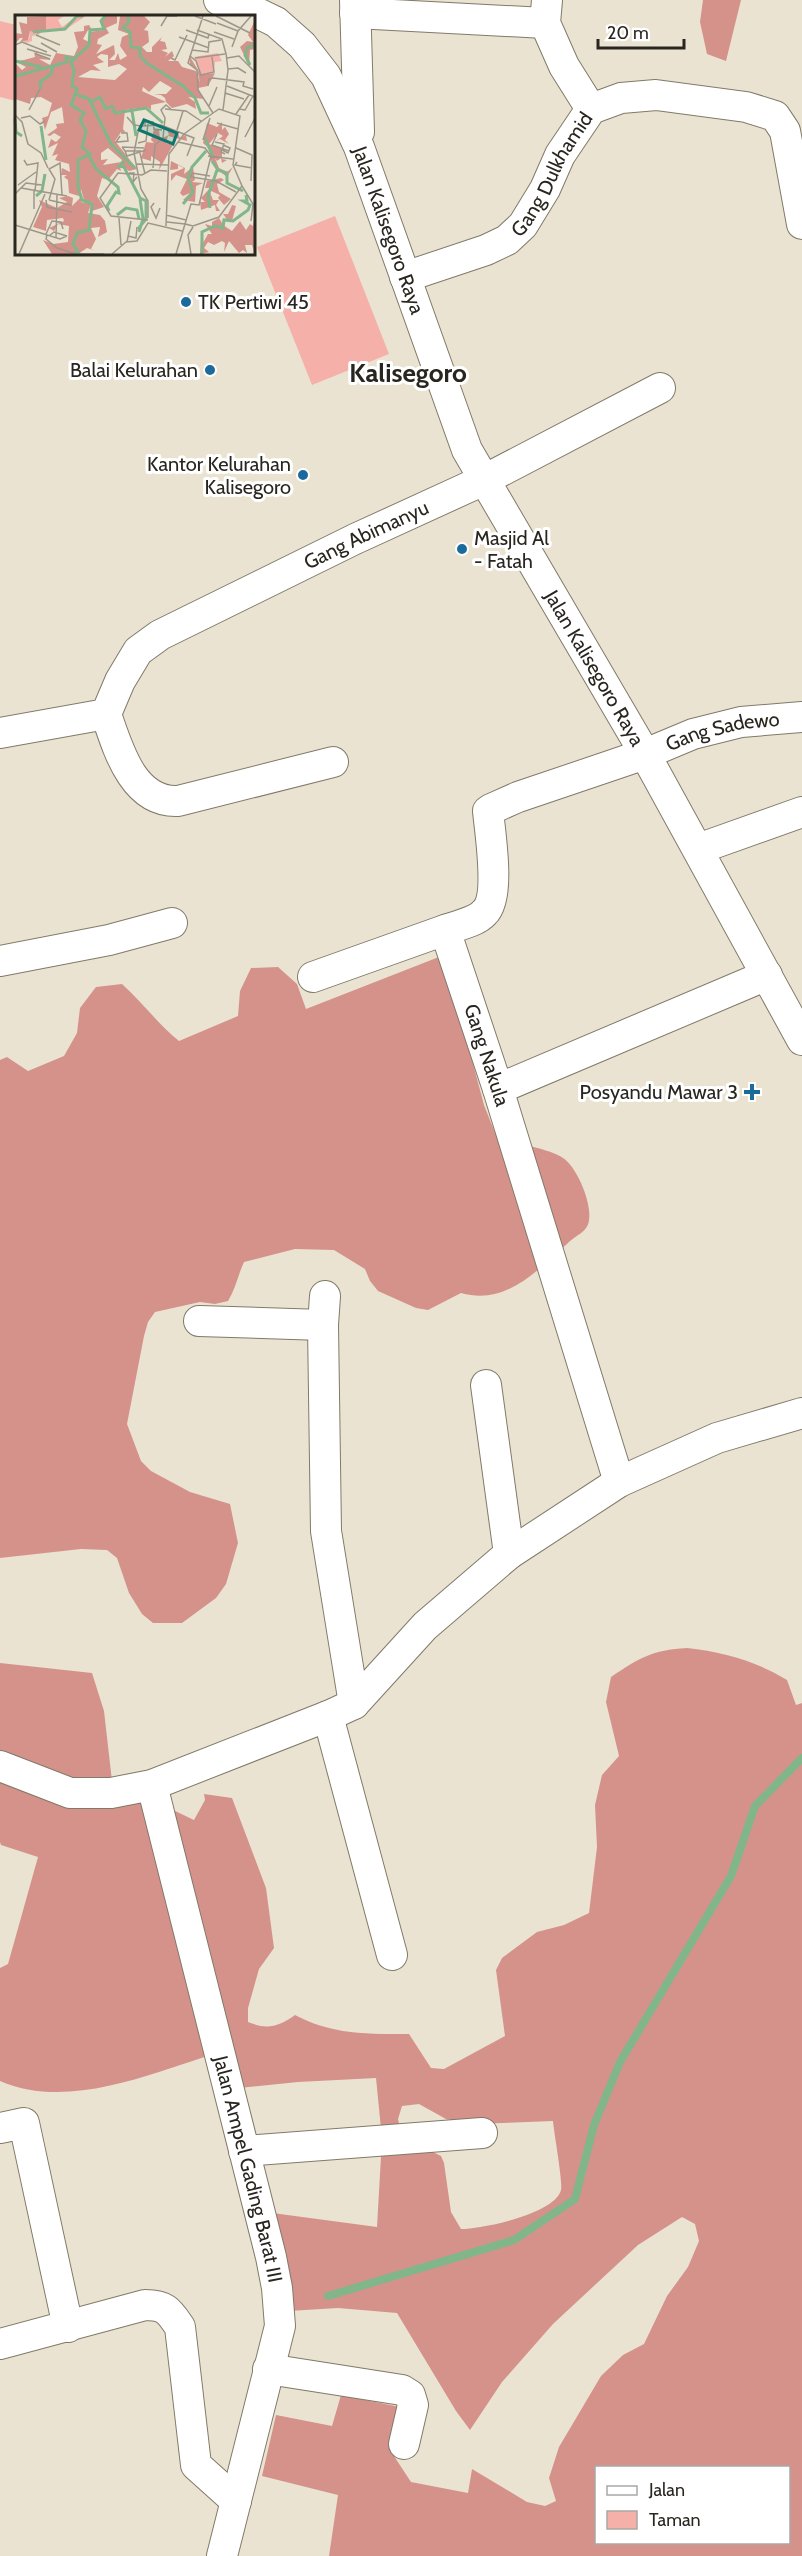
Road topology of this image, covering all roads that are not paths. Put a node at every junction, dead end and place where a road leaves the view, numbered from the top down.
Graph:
1 (219, 0) edge
2 (546, 11) edge
3 (355, 14) edge
4 (313, 59) junction
5 (591, 109) junction
6 (359, 147) junction
7 (801, 216) edge
8 (405, 277) junction
9 (660, 388) dead end
10 (484, 480) junction
11 (106, 714) junction
12 (802, 717) edge
13 (0, 733) edge
14 (645, 753) junction
15 (333, 762) dead end
16 (802, 812) edge
17 (698, 849) junction
18 (172, 923) dead end
19 (445, 930) junction
20 (0, 961) edge
21 (767, 975) junction
22 (313, 977) dead end
23 (799, 1028) edge
24 (498, 1089) junction
25 (199, 1321) dead end
26 (486, 1385) dead end
27 (802, 1413) edge
28 (619, 1482) junction
29 (509, 1554) junction
30 (341, 1710) junction
31 (0, 1766) edge
32 (152, 1785) junction
33 (392, 1955) dead end
34 (0, 2128) edge
35 (482, 2133) dead end
36 (244, 2151) junction
37 (68, 2327) junction
38 (0, 2344) edge
39 (268, 2369) junction
40 (404, 2444) dead end
41 (228, 2494) junction
42 (222, 2556) edge

1 - 4 street, Jalan Kalisegoro Raya
2 - 3 street
2 - 5 street
3 - 4 street
3 - 6 street
4 - 6 street, Jalan Kalisegoro Raya
5 - 7 street, Gang Dulkhamid
5 - 8 street, Gang Dulkhamid
6 - 8 street, Jalan Kalisegoro Raya
8 - 10 street, Jalan Kalisegoro Raya
9 - 10 street, Gang Abimanyu
10 - 11 street, Gang Abimanyu
10 - 14 street, Jalan Kalisegoro Raya
11 - 13 street
11 - 15 street
12 - 14 street, Gang Sadewo
14 - 17 street, Jalan Kalisegoro Raya
14 - 19 street
16 - 17 street
17 - 21 street, Jalan Kalisegoro Raya
18 - 20 street
19 - 22 street
19 - 24 street, Gang Nakula
21 - 23 street, Jalan Kalisegoro Raya
21 - 24 street
24 - 28 street, Gang Nakula
25 - 30 street
26 - 29 street
27 - 28 street
28 - 29 street
29 - 30 street
30 - 32 street
30 - 33 street
31 - 32 street
32 - 36 street, Jalan Ampel Gading Barat III
34 - 37 street
35 - 36 street
36 - 39 street, Jalan Ampel Gading Barat III
37 - 38 street
37 - 41 street
39 - 40 street
39 - 41 street, Jalan Ampel Gading Barat III
41 - 42 street, Jalan Ampel Gading Barat III

